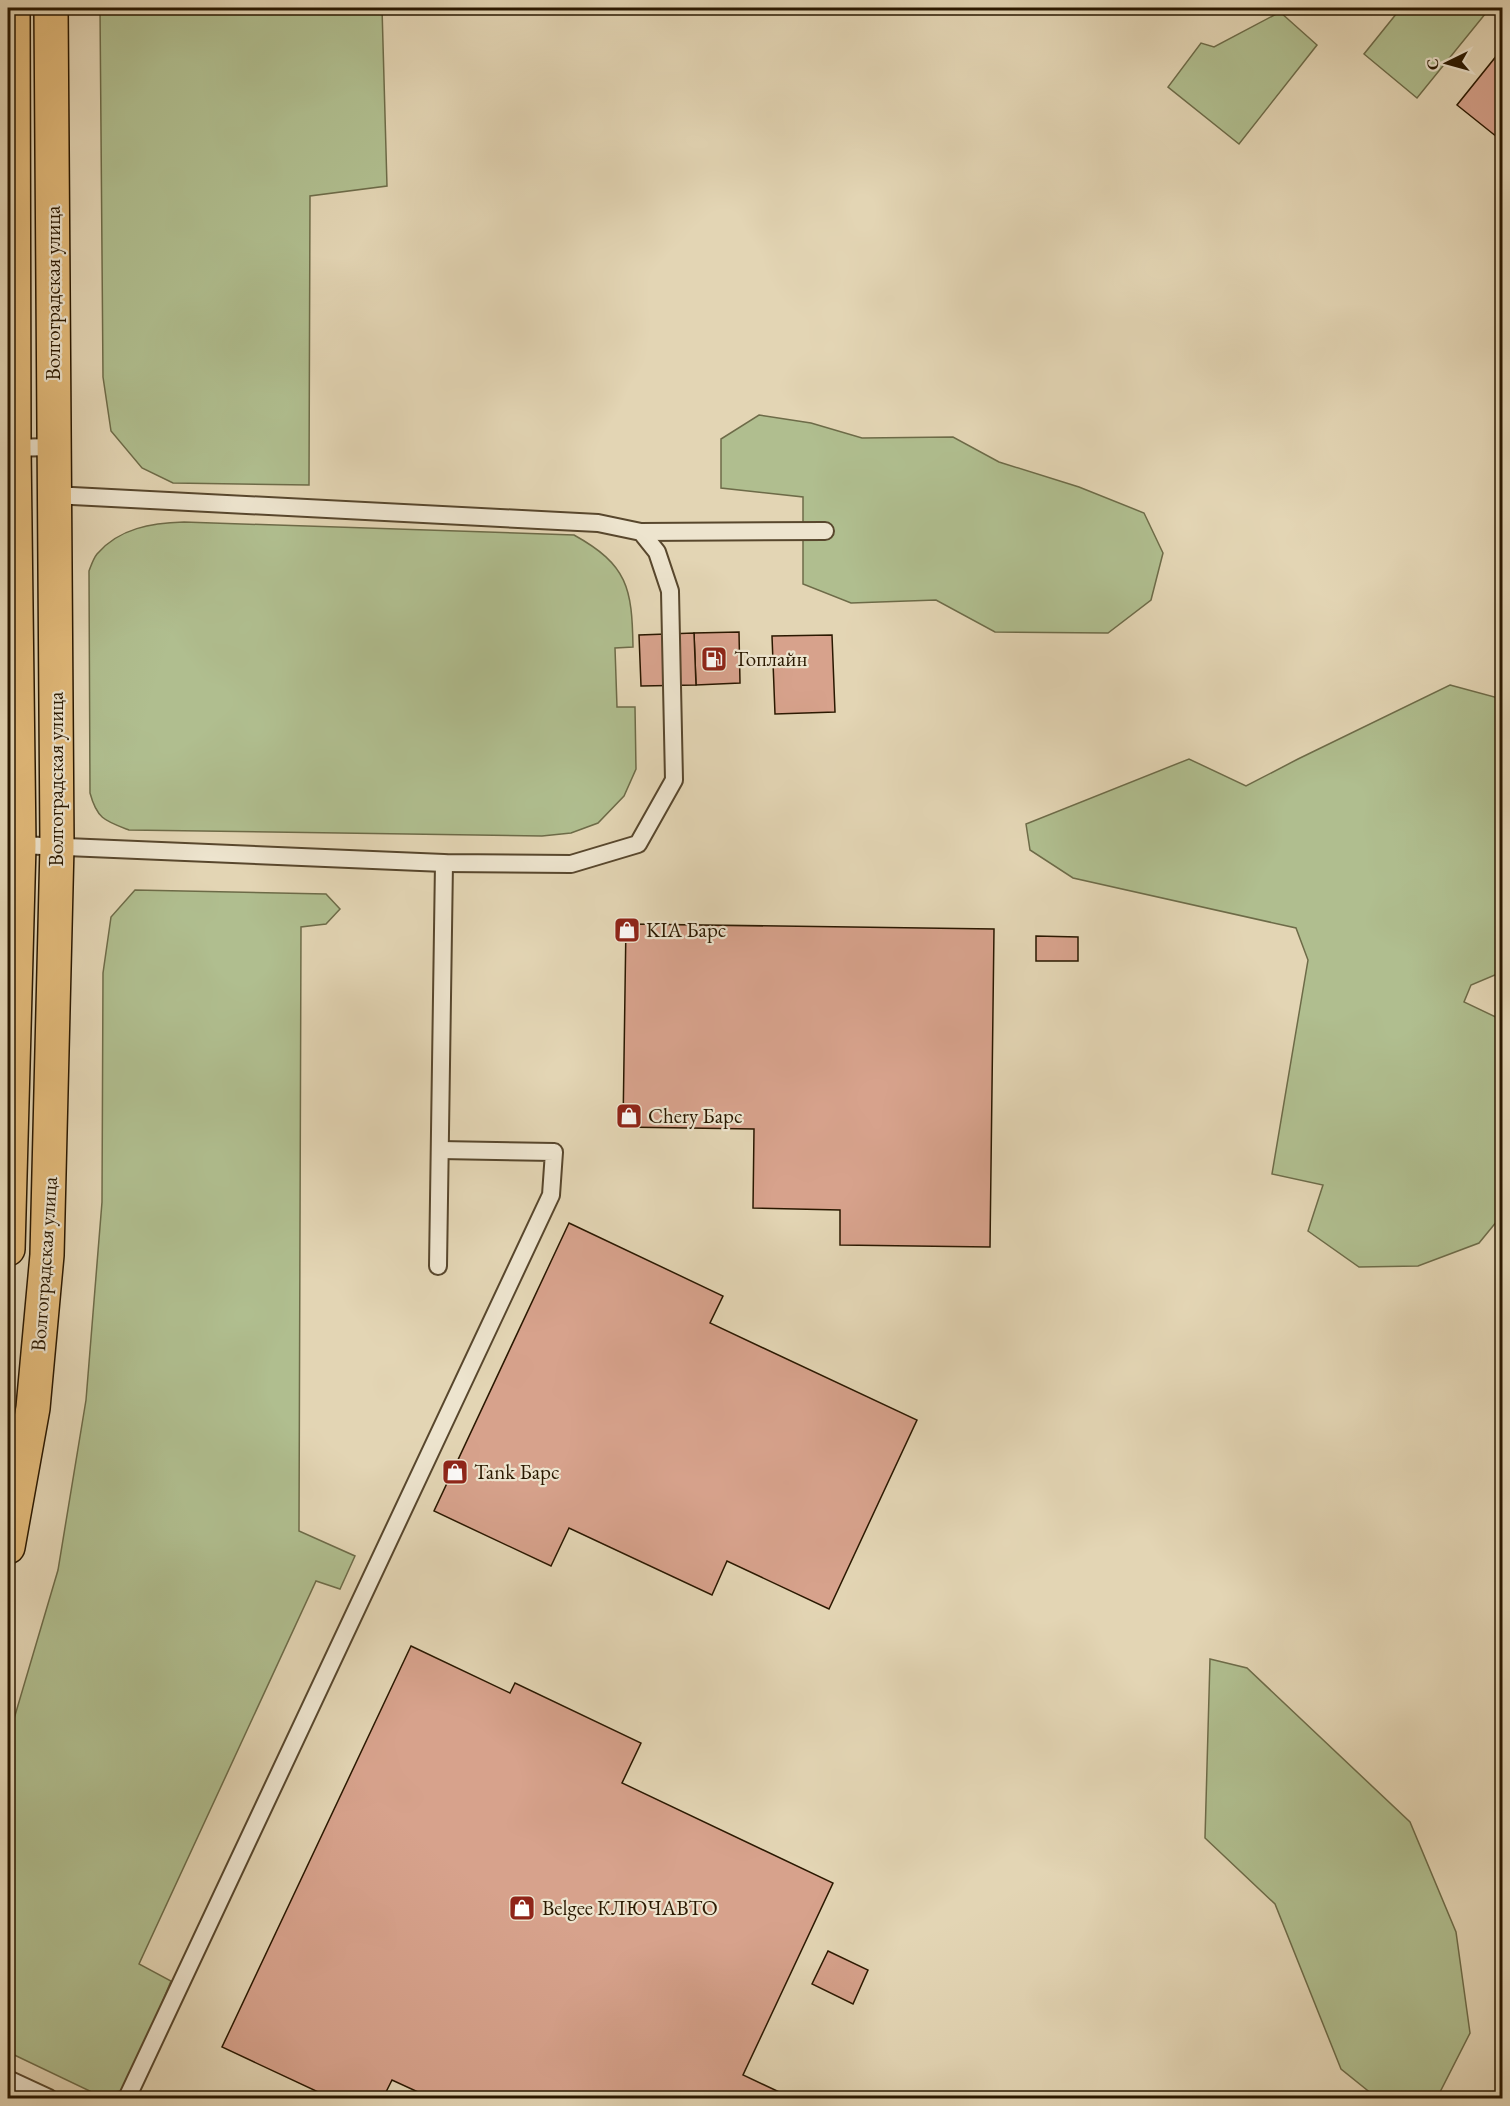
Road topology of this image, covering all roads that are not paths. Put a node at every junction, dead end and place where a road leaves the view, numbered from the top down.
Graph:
1 (13, 8) edge
2 (51, 8) edge
3 (53, 447) junction
4 (11, 448) edge
5 (53, 495) junction
6 (825, 531) dead end
7 (641, 532) junction
8 (15, 834) edge
9 (57, 846) junction
10 (444, 863) junction
11 (440, 1150) junction
12 (8, 1249) edge
13 (438, 1266) dead end
14 (8, 1547) edge
15 (8, 2079) edge
16 (49, 2098) edge
17 (127, 2098) edge

1 - 4 main road, Волгоградская улица
2 - 3 main road, Волгоградская улица
3 - 4 lane
3 - 5 main road, Волгоградская улица
4 - 8 main road, Волгоградская улица
5 - 7 lane
5 - 9 main road, Волгоградская улица
6 - 7 lane
7 - 10 lane
8 - 9 lane
8 - 12 main road, Волгоградская улица
9 - 10 lane
9 - 14 main road, Волгоградская улица
10 - 11 lane
11 - 13 lane
11 - 17 lane
15 - 16 lane

